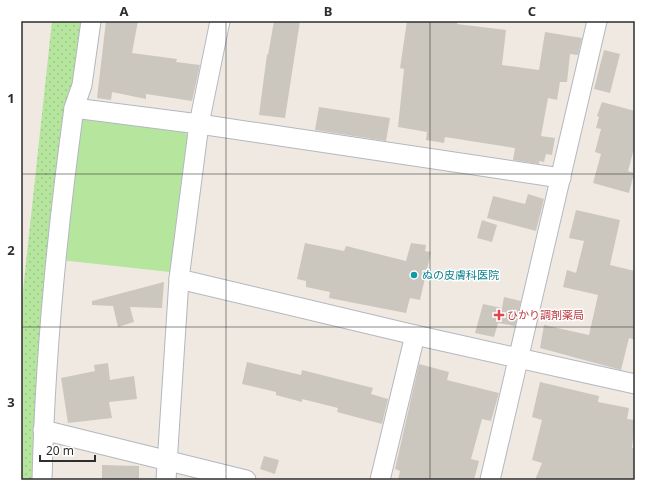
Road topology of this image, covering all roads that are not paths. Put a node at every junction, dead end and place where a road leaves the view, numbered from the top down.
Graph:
1 (91, 21) edge
2 (220, 21) edge
3 (597, 21) edge
4 (74, 108) junction
5 (199, 124) junction
6 (561, 178) junction
7 (179, 278) junction
8 (415, 335) junction
9 (518, 358) junction
10 (635, 384) edge
11 (44, 430) junction
12 (167, 471) edge
13 (42, 480) edge
14 (246, 480) edge
15 (380, 480) edge
16 (490, 480) edge

1 - 4 street
2 - 5 street
3 - 6 street
4 - 5 street
4 - 11 street
5 - 6 street
5 - 7 street
6 - 9 street
7 - 8 street
7 - 12 street
8 - 9 street
8 - 15 street
9 - 10 street
9 - 16 street
11 - 12 street
11 - 13 street
12 - 14 street

